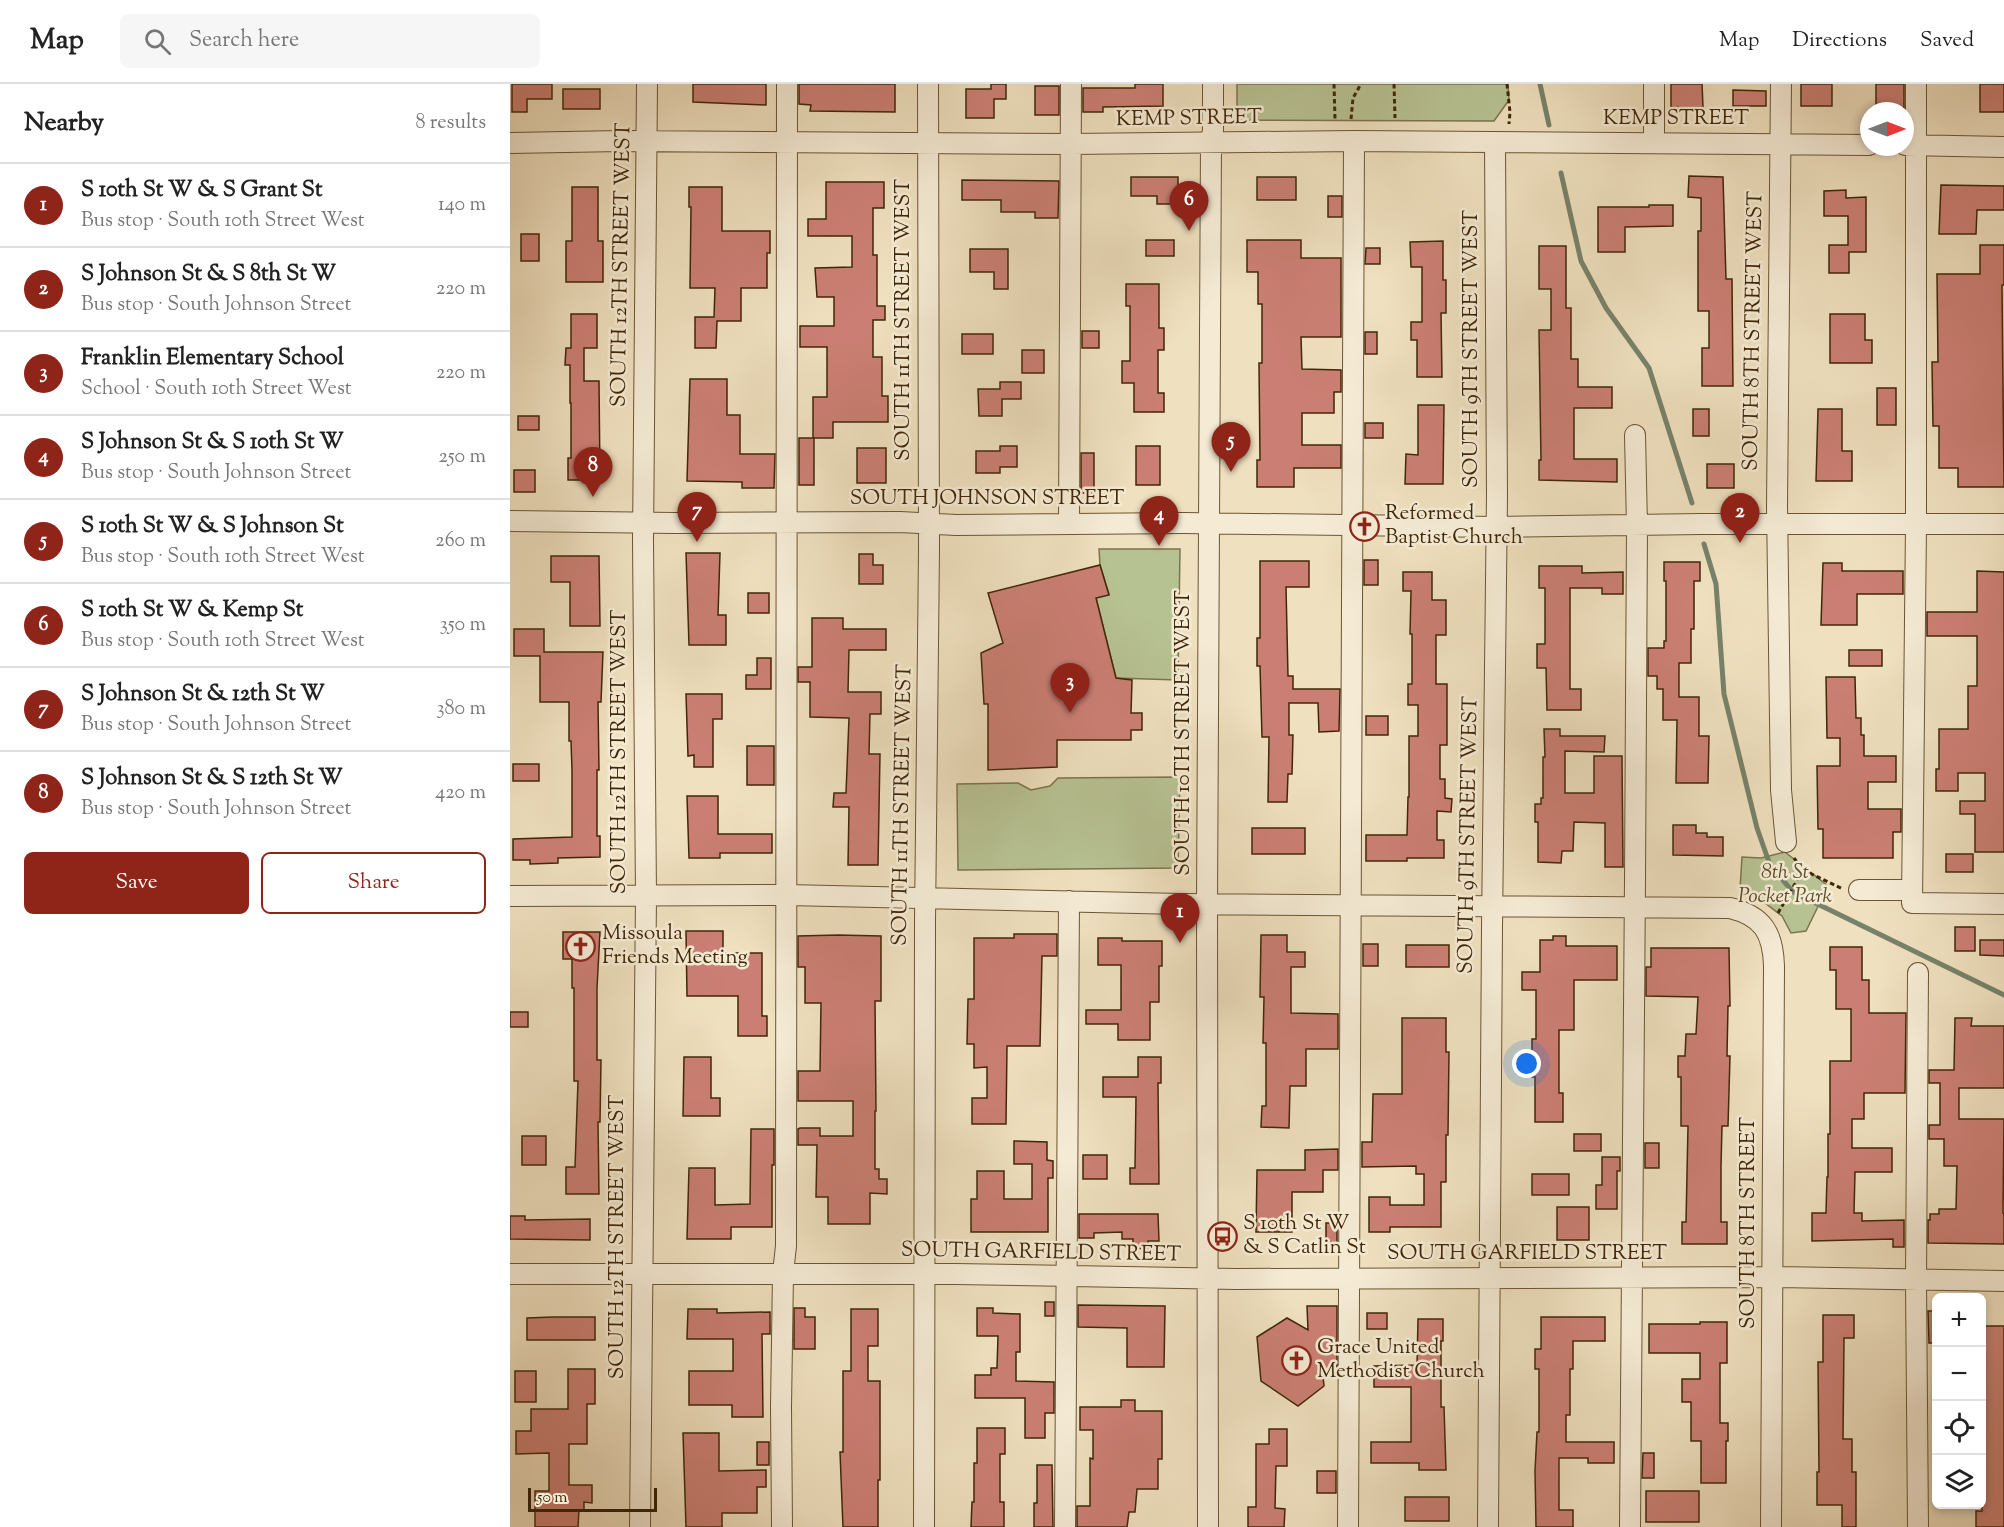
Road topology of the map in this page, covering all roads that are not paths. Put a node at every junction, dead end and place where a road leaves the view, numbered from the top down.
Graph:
1 (647, 84) edge
2 (787, 84) edge
3 (928, 84) edge
4 (1071, 84) edge
5 (1213, 84) edge
6 (1654, 84) edge
7 (1780, 84) edge
8 (1916, 84) edge
9 (1914, 104) edge
10 (1502, 136) junction
11 (647, 141) junction
12 (1354, 141) junction
13 (787, 142) junction
14 (510, 143) edge
15 (927, 143) junction
16 (1211, 143) junction
17 (1653, 143) junction
18 (1071, 144) junction
19 (1780, 144) junction
20 (1860, 145) edge
21 (1914, 145) edge
22 (2004, 147) edge
23 (1910, 156) edge
24 (1635, 435) dead end
25 (510, 520) edge
26 (787, 522) junction
27 (644, 523) junction
28 (1208, 523) junction
29 (929, 524) junction
30 (1069, 524) junction
31 (1777, 524) junction
32 (2004, 524) edge
33 (1916, 525) junction
34 (1353, 526) junction
35 (1637, 526) junction
36 (1496, 527) junction
37 (1786, 842) road end
38 (1859, 890) road end
39 (787, 895) junction
40 (510, 896) edge
41 (646, 896) junction
42 (926, 897) junction
43 (1912, 897) junction
44 (1069, 901) junction
45 (1208, 904) junction
46 (2004, 904) edge
47 (1350, 905) junction
48 (1492, 905) junction
49 (1635, 907) junction
50 (1918, 973) dead end
51 (641, 1273) junction
52 (783, 1273) junction
53 (510, 1274) edge
54 (926, 1274) junction
55 (1065, 1275) junction
56 (1772, 1277) junction
57 (1632, 1278) junction
58 (1207, 1279) junction
59 (1349, 1279) junction
60 (1490, 1279) junction
61 (1916, 1280) junction
62 (2004, 1281) edge
63 (640, 1527) edge
64 (782, 1527) edge
65 (924, 1527) edge
66 (1065, 1527) edge
67 (1208, 1527) edge
68 (1348, 1527) edge
69 (1488, 1527) edge
70 (1630, 1527) edge
71 (1771, 1527) edge
72 (1918, 1527) edge

1 - 11 street, SOUTH 12TH STREET WEST
2 - 13 street
3 - 15 street, SOUTH 11TH STREET WEST
4 - 18 street
5 - 16 street, SOUTH 10TH STREET WEST
6 - 17 street
7 - 19 street, SOUTH 8TH STREET WEST
8 - 9 street
10 - 12 street, KEMP STREET
10 - 17 street, KEMP STREET
10 - 36 street, SOUTH 9TH STREET WEST
11 - 13 street, KEMP STREET
11 - 14 street, KEMP STREET
11 - 27 street, SOUTH 12TH STREET WEST
12 - 16 street, KEMP STREET
12 - 34 street
13 - 15 street, KEMP STREET
13 - 26 street
15 - 18 street, KEMP STREET
15 - 29 street, SOUTH 11TH STREET WEST
16 - 18 street, KEMP STREET
16 - 28 street, SOUTH 10TH STREET WEST
17 - 19 street, KEMP STREET
18 - 30 street
19 - 20 street, KEMP STREET
19 - 31 street, SOUTH 8TH STREET WEST
21 - 22 street
23 - 33 street
24 - 35 street
25 - 27 street, SOUTH JOHNSON STREET
26 - 27 street, SOUTH JOHNSON STREET
26 - 29 street, SOUTH JOHNSON STREET
26 - 39 street
27 - 41 street, SOUTH 12TH STREET WEST
28 - 30 street, SOUTH JOHNSON STREET
28 - 34 street, SOUTH JOHNSON STREET
28 - 45 street, SOUTH 10TH STREET WEST
29 - 30 street, SOUTH JOHNSON STREET
29 - 42 street, SOUTH 11TH STREET WEST
31 - 33 street, SOUTH JOHNSON STREET
31 - 35 street, SOUTH JOHNSON STREET
31 - 37 street, SOUTH 8TH STREET WEST
32 - 33 street, SOUTH JOHNSON STREET
33 - 43 street
34 - 36 street, SOUTH JOHNSON STREET
34 - 47 street
35 - 36 street, SOUTH JOHNSON STREET
35 - 49 street
36 - 48 street, SOUTH 9TH STREET WEST
38 - 43 street
39 - 41 street
39 - 42 street
39 - 52 street
40 - 41 street
41 - 51 street, SOUTH 12TH STREET WEST
42 - 44 street
42 - 54 street, SOUTH 11TH STREET WEST
43 - 46 street
44 - 45 street
44 - 55 street
45 - 47 street
45 - 58 street, SOUTH 10TH STREET WEST
47 - 48 street
47 - 59 street
48 - 49 street
48 - 60 street, SOUTH 9TH STREET WEST
49 - 56 street, SOUTH 8TH STREET
49 - 57 street
50 - 61 street
51 - 52 street, SOUTH GARFIELD STREET
51 - 53 street, SOUTH GARFIELD STREET
51 - 63 street, SOUTH 12TH STREET WEST
52 - 54 street, SOUTH GARFIELD STREET
52 - 64 street
54 - 55 street, SOUTH GARFIELD STREET
54 - 65 street, SOUTH 11TH STREET WEST
55 - 58 street, SOUTH GARFIELD STREET
55 - 66 street
56 - 57 street, SOUTH GARFIELD STREET
56 - 61 street, SOUTH GARFIELD STREET
56 - 71 street, SOUTH 8TH STREET
57 - 60 street, SOUTH GARFIELD STREET
57 - 70 street
58 - 59 street, SOUTH GARFIELD STREET
58 - 67 street, SOUTH 10TH STREET WEST
59 - 60 street, SOUTH GARFIELD STREET
59 - 68 street
60 - 69 street, SOUTH 9TH STREET WEST
61 - 62 street, SOUTH GARFIELD STREET
61 - 72 street

